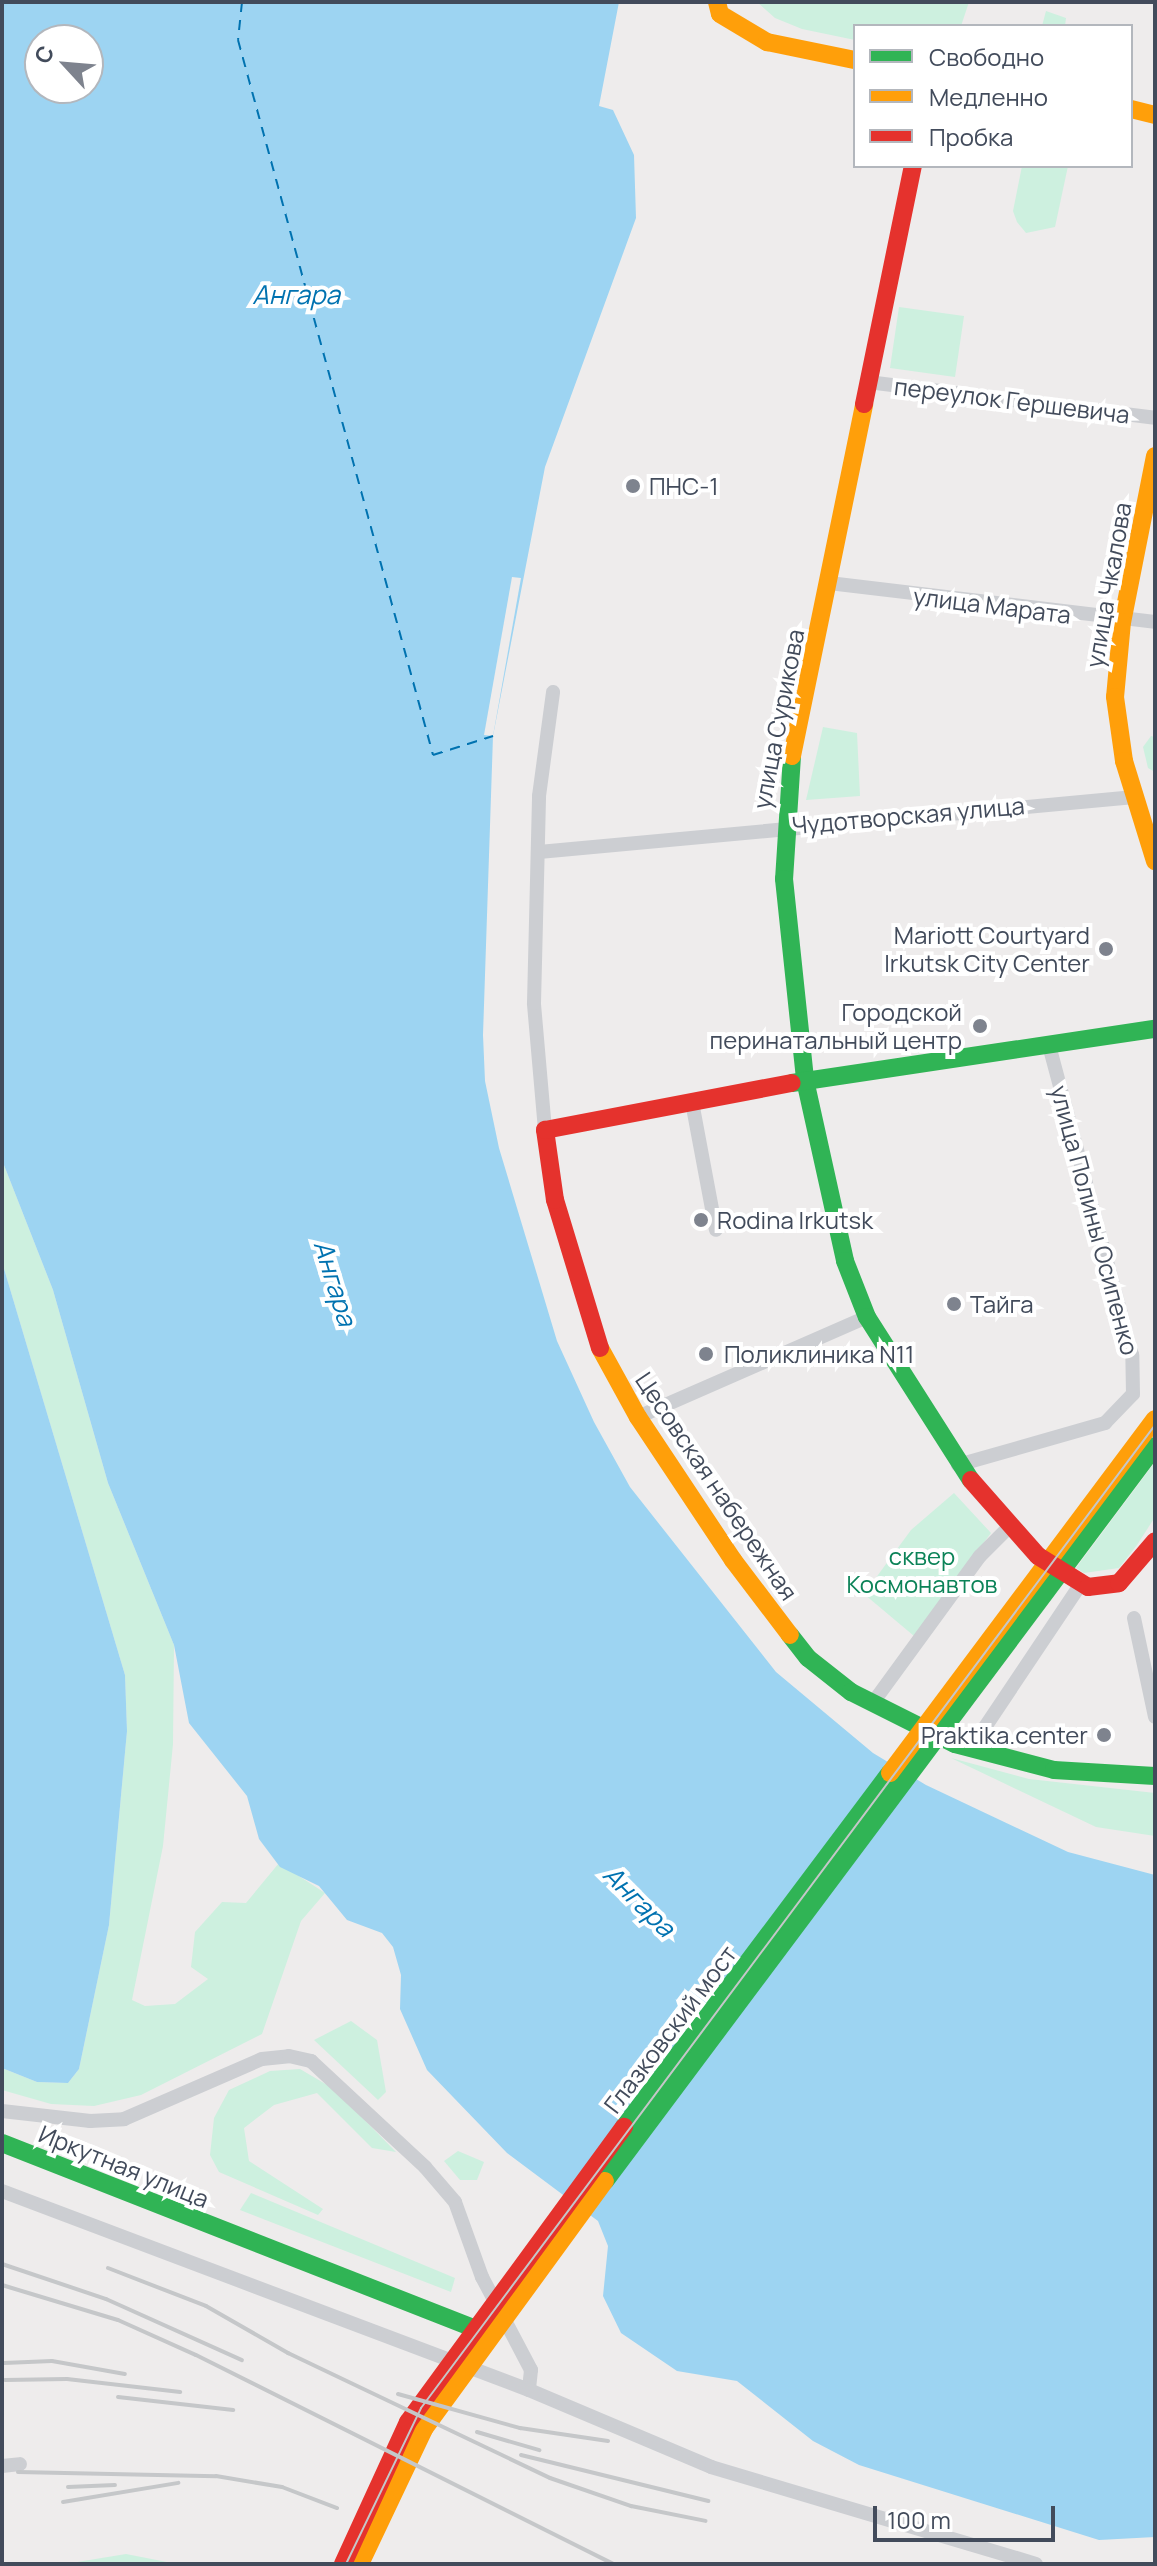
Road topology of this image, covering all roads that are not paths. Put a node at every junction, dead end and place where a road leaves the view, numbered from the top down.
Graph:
1 (717, 2) edge
2 (853, 59) edge
3 (1133, 110) edge
4 (1155, 115) edge
5 (913, 168) edge
6 (868, 382) junction
7 (1155, 418) edge
8 (1155, 456) edge
9 (829, 583) junction
10 (1122, 622) junction
11 (1155, 622) edge
12 (553, 692) dead end
13 (1134, 797) junction
14 (782, 826) junction
15 (539, 852) junction
16 (1155, 861) edge
17 (1155, 1029) edge
18 (1049, 1045) junction
19 (805, 1080) junction
20 (692, 1102) junction
21 (545, 1130) junction
22 (716, 1230) dead end
23 (867, 1317) junction
24 (638, 1417) junction
25 (1155, 1419) edge
26 (1155, 1446) edge
27 (958, 1465) junction
28 (1008, 1528) junction
29 (1155, 1541) edge
30 (1072, 1545) junction
31 (1080, 1585) junction
32 (1134, 1618) dead end
33 (872, 1704) junction
34 (1155, 1717) edge
35 (963, 1746) junction
36 (1155, 1776) edge
37 (2, 2111) edge
38 (2, 2143) edge
39 (2, 2191) edge
40 (473, 2328) junction
41 (529, 2390) junction
42 (20, 2464) dead end
43 (2, 2466) edge
44 (343, 2564) edge
45 (360, 2564) edge
46 (1036, 2564) edge

1 - 2 main road
3 - 4 main road
5 - 6 main road, улица Сурикова
6 - 7 street, переулок Гершевича
6 - 9 main road, улица Сурикова
8 - 10 main road, улица Чкалова
9 - 10 street, улица Марата
9 - 14 main road, улица Сурикова
10 - 11 street, улица Марата
10 - 13 main road, улица Чкалова
12 - 15 street, Цесовская набережная
13 - 14 street, Чудотворская улица
13 - 16 main road, улица Чкалова
14 - 15 street, Чудотворская улица
14 - 19 main road, улица Сурикова
15 - 21 street, Цесовская набережная
17 - 18 main road
18 - 19 main road
18 - 27 street, улица Полины Осипенко
19 - 20 main road
19 - 23 main road, улица Сурикова
20 - 21 main road
20 - 22 street
21 - 24 main road, Цесовская набережная
23 - 24 street
23 - 27 main road, улица Сурикова
24 - 33 main road, Цесовская набережная
25 - 30 main road
26 - 30 main road
27 - 28 main road, улица Сурикова
28 - 31 main road, улица Сурикова
28 - 33 street
29 - 31 main road
30 - 40 main road, Глазковский мост
30 - 45 main road, Глазковский мост
31 - 35 street
32 - 34 street
33 - 35 main road, Цесовская набережная
35 - 36 main road, Цесовская набережная
37 - 41 street
38 - 40 main road, Иркутная улица
39 - 41 street
40 - 44 main road, Глазковский мост
41 - 46 street
42 - 43 street

